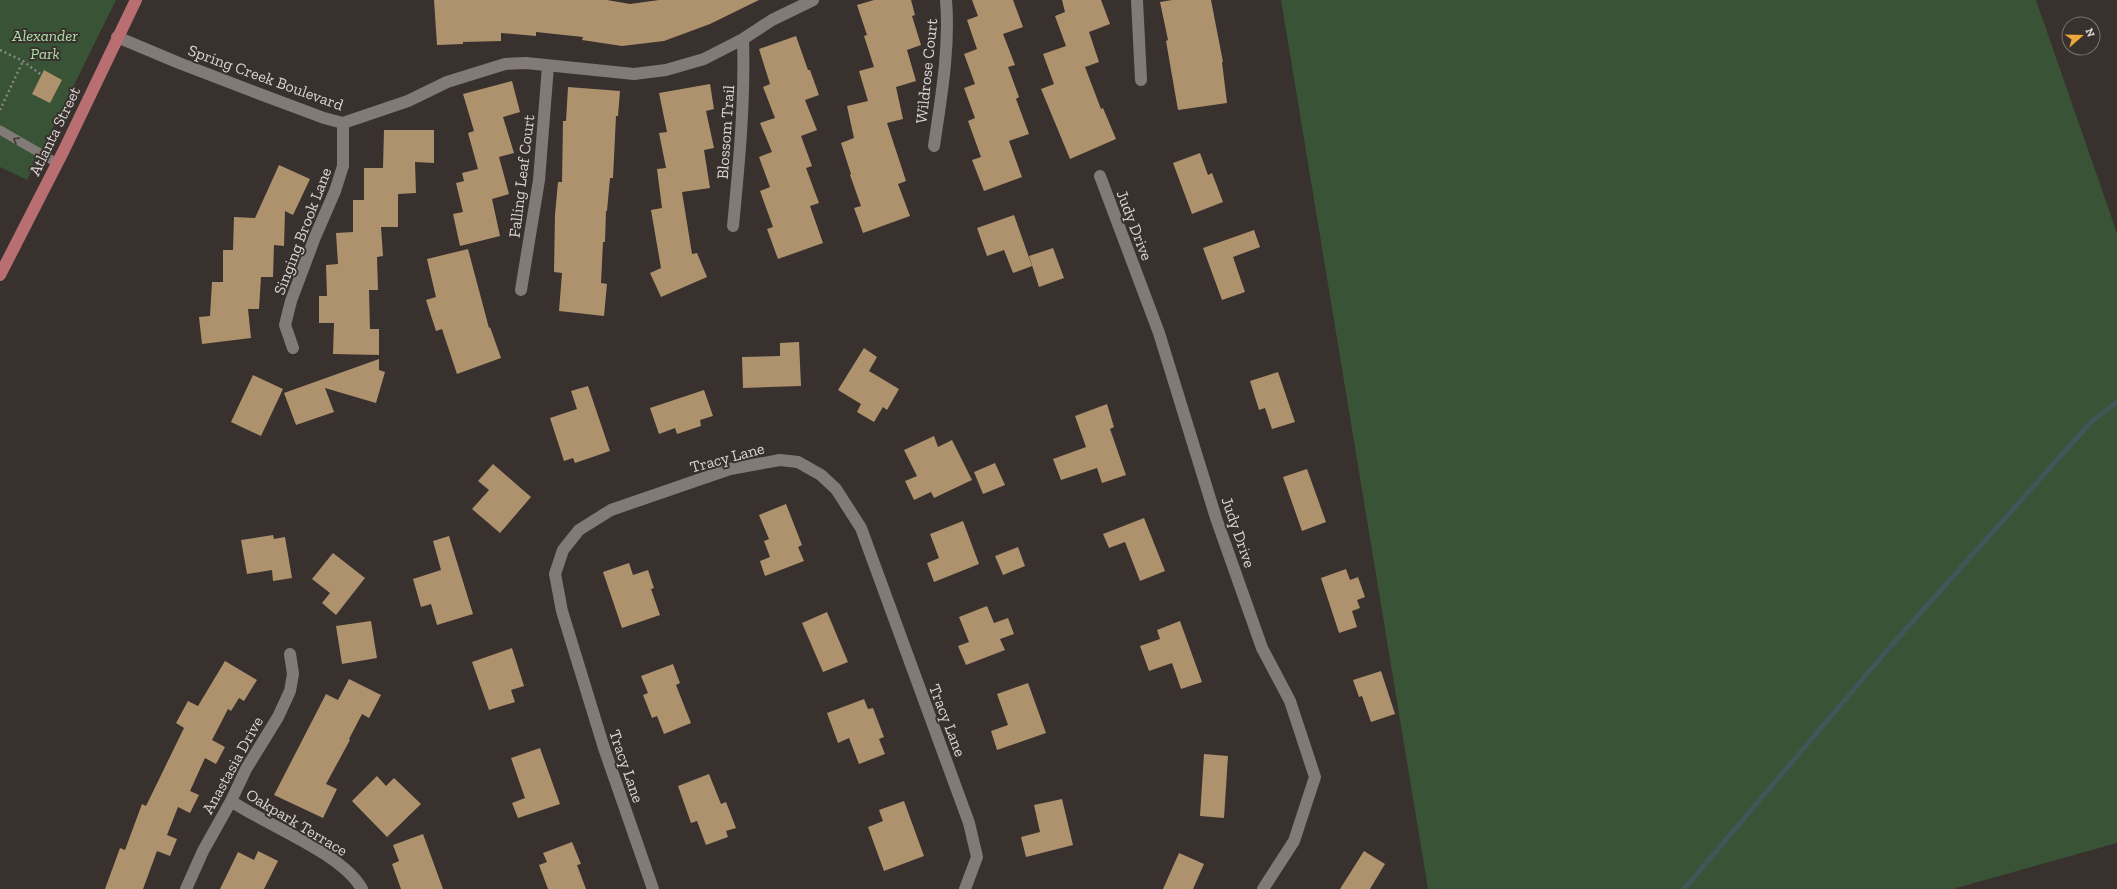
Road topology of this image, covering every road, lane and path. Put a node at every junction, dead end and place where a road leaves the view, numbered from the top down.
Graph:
1 (136, 0) edge
2 (812, 0) edge
3 (946, 0) edge
4 (1138, 0) edge
5 (117, 37) junction
6 (743, 39) junction
7 (0, 50) edge
8 (23, 60) junction
9 (548, 66) junction
10 (40, 74) dead end
11 (1141, 80) dead end
12 (0, 110) edge
13 (343, 123) junction
14 (0, 130) edge
15 (934, 146) dead end
16 (57, 163) junction
17 (1100, 176) dead end
18 (733, 226) dead end
19 (0, 275) edge
20 (521, 290) dead end
21 (293, 348) dead end
22 (290, 654) dead end
23 (231, 801) junction
24 (186, 889) edge
25 (362, 889) edge
26 (653, 889) edge
27 (965, 889) edge
28 (1263, 889) edge

1 - 5 main road, Atlanta Street
2 - 6 street, Spring Creek Boulevard
3 - 15 street, Wildrose Court
4 - 11 street
5 - 13 street, Spring Creek Boulevard
5 - 16 main road, Atlanta Street
6 - 9 street, Spring Creek Boulevard
6 - 18 street, Blossom Trail
7 - 8 path
8 - 10 path
8 - 12 path
9 - 13 street, Spring Creek Boulevard
9 - 20 street, Falling Leaf Court
13 - 21 street, Singing Brook Lane
16 -> 14 lane
16 - 19 main road, Atlanta Street
17 - 28 street, Judy Drive
22 - 23 street, Anastasia Drive
23 - 24 street, Anastasia Drive
23 - 25 street, Oakpark Terrace
26 - 27 street, Tracy Lane

